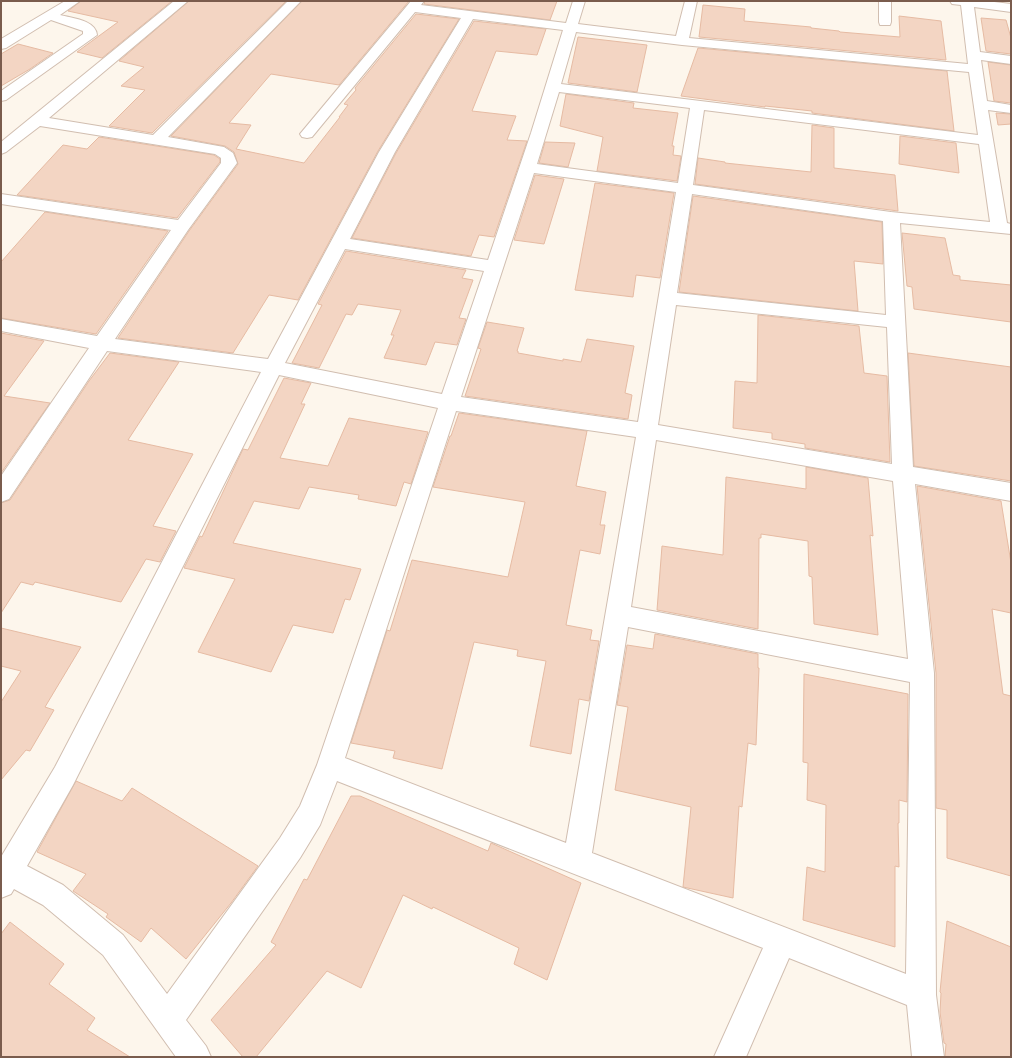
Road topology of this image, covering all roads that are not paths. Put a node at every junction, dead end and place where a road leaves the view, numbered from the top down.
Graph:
1 (74, 1) edge
2 (182, 1) edge
3 (295, 1) edge
4 (579, 1) edge
5 (691, 1) edge
6 (885, 1) edge
7 (961, 2) edge
8 (415, 4) edge
9 (1011, 8) edge
10 (470, 14) junction
11 (50, 16) junction
12 (886, 22) dead end
13 (570, 26) junction
14 (682, 41) junction
15 (1, 45) edge
16 (1011, 60) edge
17 (975, 62) junction
18 (553, 87) junction
19 (1, 97) edge
20 (698, 105) junction
21 (981, 105) junction
22 (1011, 109) edge
23 (37, 121) junction
24 (306, 134) dead end
25 (157, 140) junction
26 (987, 140) junction
27 (1, 149) edge
28 (527, 167) junction
29 (685, 190) junction
30 (1, 200) edge
31 (891, 217) junction
32 (182, 226) junction
33 (1005, 228) edge
34 (340, 243) junction
35 (494, 267) junction
36 (668, 298) junction
37 (896, 322) junction
38 (1, 325) edge
39 (103, 344) junction
40 (273, 367) junction
41 (450, 403) junction
42 (647, 431) junction
43 (904, 474) junction
44 (1011, 492) edge
45 (1, 493) edge
46 (618, 615) junction
47 (922, 674) junction
48 (330, 765) junction
49 (577, 861) junction
50 (5, 878) edge
51 (782, 940) junction
52 (921, 995) junction
53 (167, 1020) junction
54 (195, 1057) edge
55 (730, 1057) edge
56 (928, 1057) edge

1 - 11 street
2 - 23 street
3 - 25 street
4 - 13 street
5 - 14 street
6 - 12 street
7 - 9 street
7 - 17 street
8 - 10 street
8 - 24 street
10 - 13 street
10 - 34 street
11 - 15 street
11 - 19 street
13 - 14 street
13 - 18 street
14 - 17 street
16 - 17 street
17 - 21 street
18 - 20 street
18 - 28 street
20 - 26 street
20 - 29 street
21 - 22 street
21 - 26 street
23 - 25 street
23 - 27 street
25 - 32 street
26 - 33 street
28 - 29 street
28 - 35 street
29 - 31 street
29 - 36 street
30 - 32 street
31 - 33 street
31 - 37 street
32 - 39 street
34 - 35 street
34 - 40 street
35 - 41 street
36 - 37 street
36 - 42 street
37 - 43 street
38 - 39 street
39 - 40 street
39 - 45 street
40 - 41 street
40 - 50 street
41 - 42 street
41 - 48 street
42 - 43 street
42 - 46 street
43 - 44 street
43 - 47 street
46 - 47 street
46 - 49 street
47 - 52 street
48 - 49 street
48 - 53 street
49 - 51 street
50 - 53 street
51 - 52 street
51 - 55 street
52 - 56 street
53 - 54 street

